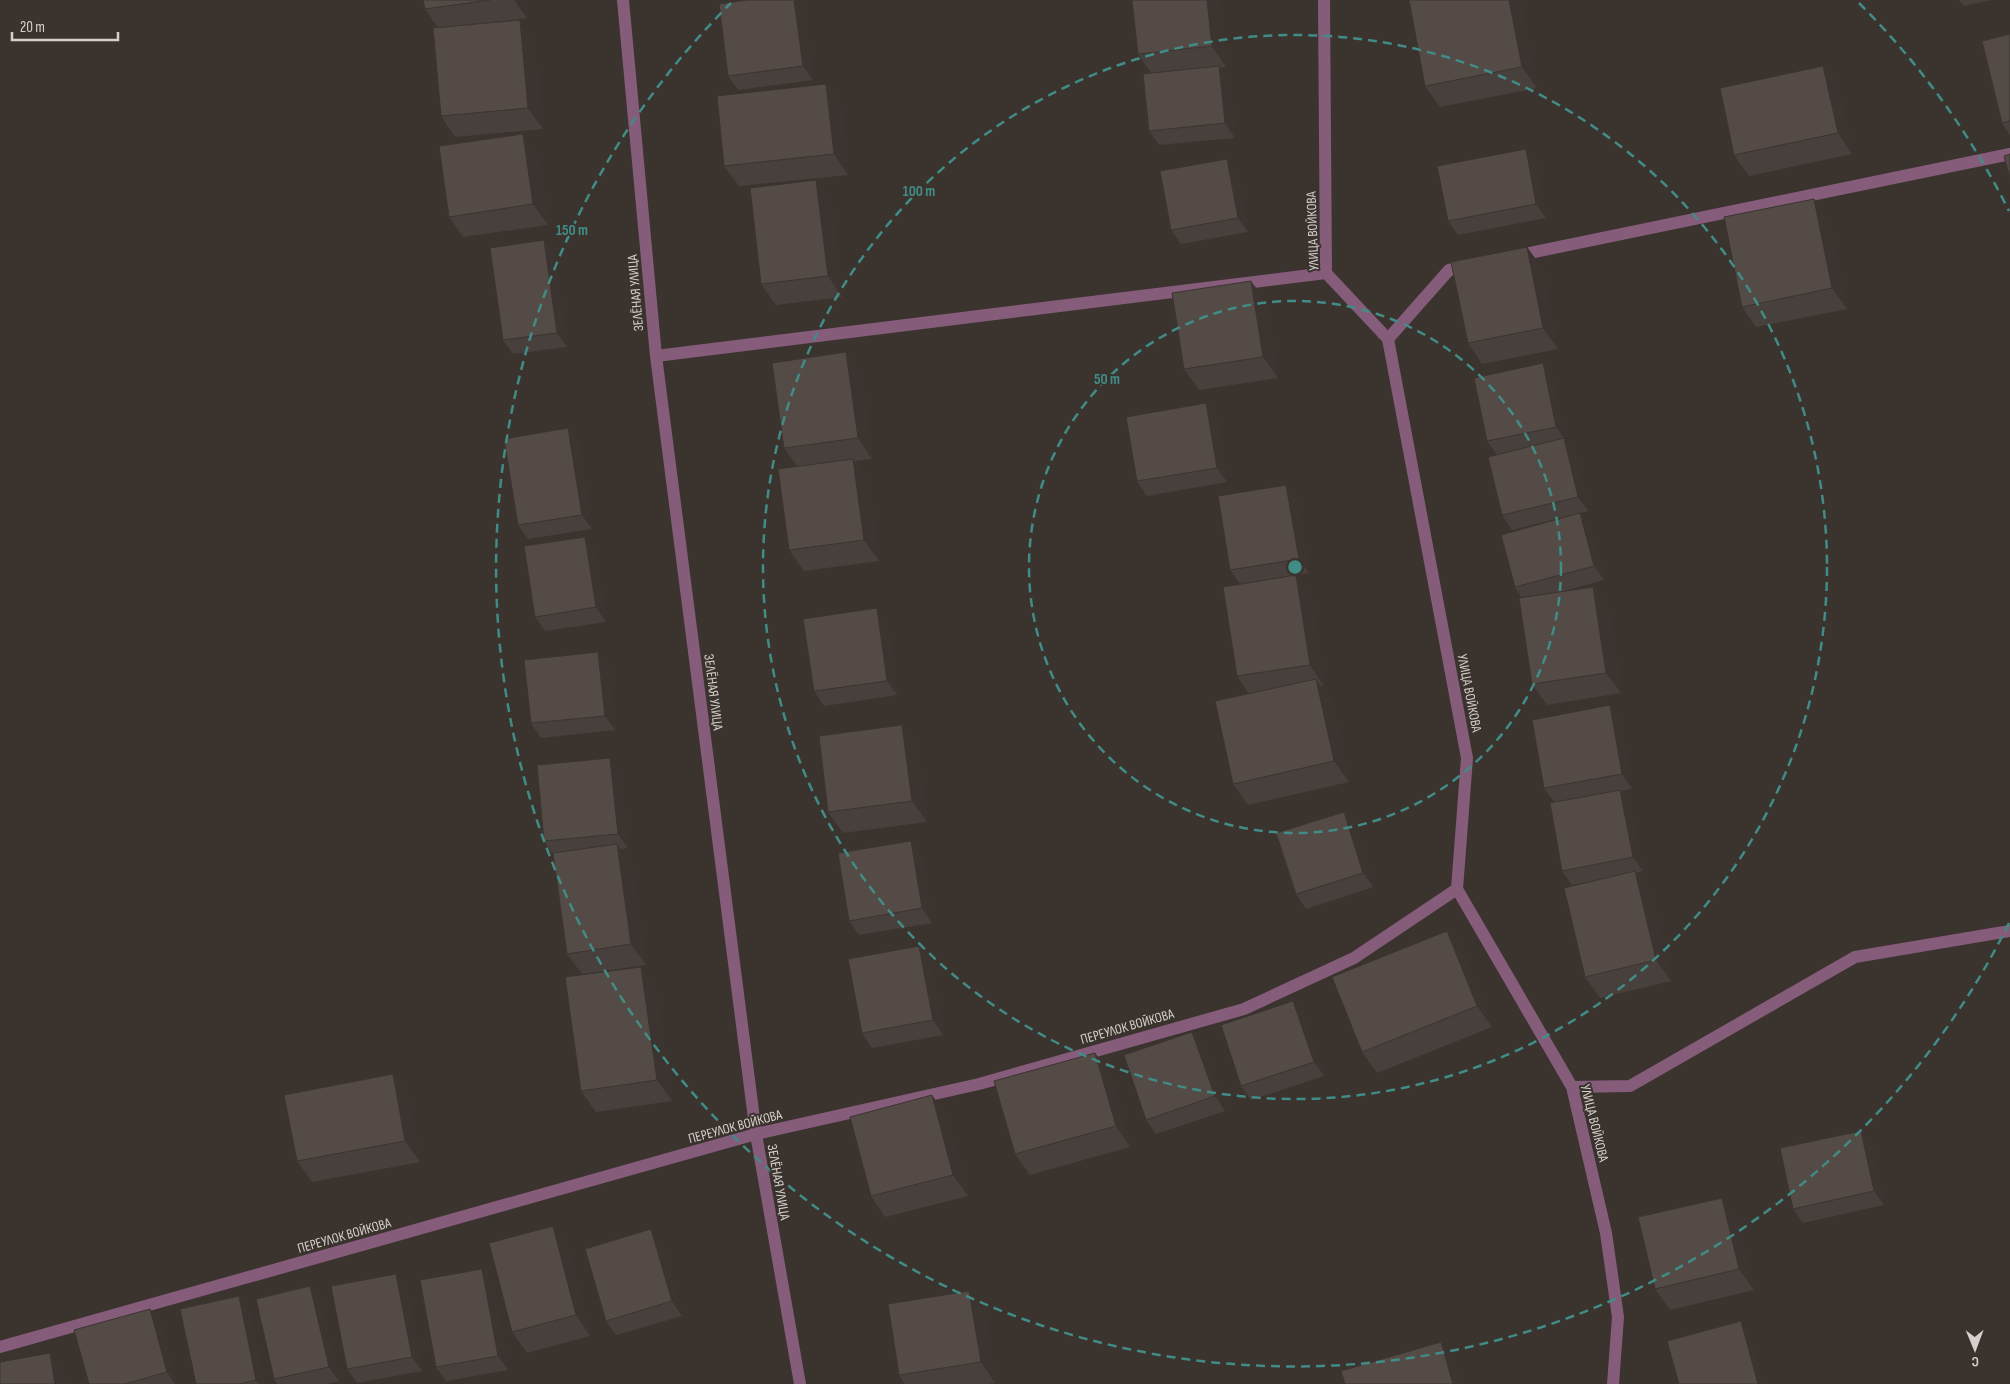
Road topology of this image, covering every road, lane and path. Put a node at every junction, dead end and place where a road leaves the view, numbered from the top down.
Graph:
1 (623, 0) edge
2 (1324, 0) edge
3 (2010, 154) edge
4 (1507, 258) edge
5 (1478, 264) edge
6 (1326, 273) junction
7 (1388, 339) junction
8 (656, 356) junction
9 (1456, 889) junction
10 (2010, 931) edge
11 (1572, 1088) junction
12 (756, 1134) junction
13 (0, 1347) edge
14 (800, 1384) edge
15 (1613, 1384) edge

1 - 8 street, ЗЕЛЁНАЯ УЛИЦА
2 - 6 street, УЛИЦА ВОЙКОВА
3 - 4 street
5 - 7 street
6 - 7 street, УЛИЦА ВОЙКОВА
6 - 8 street
7 - 9 street, УЛИЦА ВОЙКОВА
8 - 12 street, ЗЕЛЁНАЯ УЛИЦА
9 - 11 street, УЛИЦА ВОЙКОВА
9 - 12 street, ПЕРЕУЛОК ВОЙКОВА
10 - 11 street
11 - 15 street, УЛИЦА ВОЙКОВА
12 - 13 street, ПЕРЕУЛОК ВОЙКОВА
12 - 14 street, ЗЕЛЁНАЯ УЛИЦА

